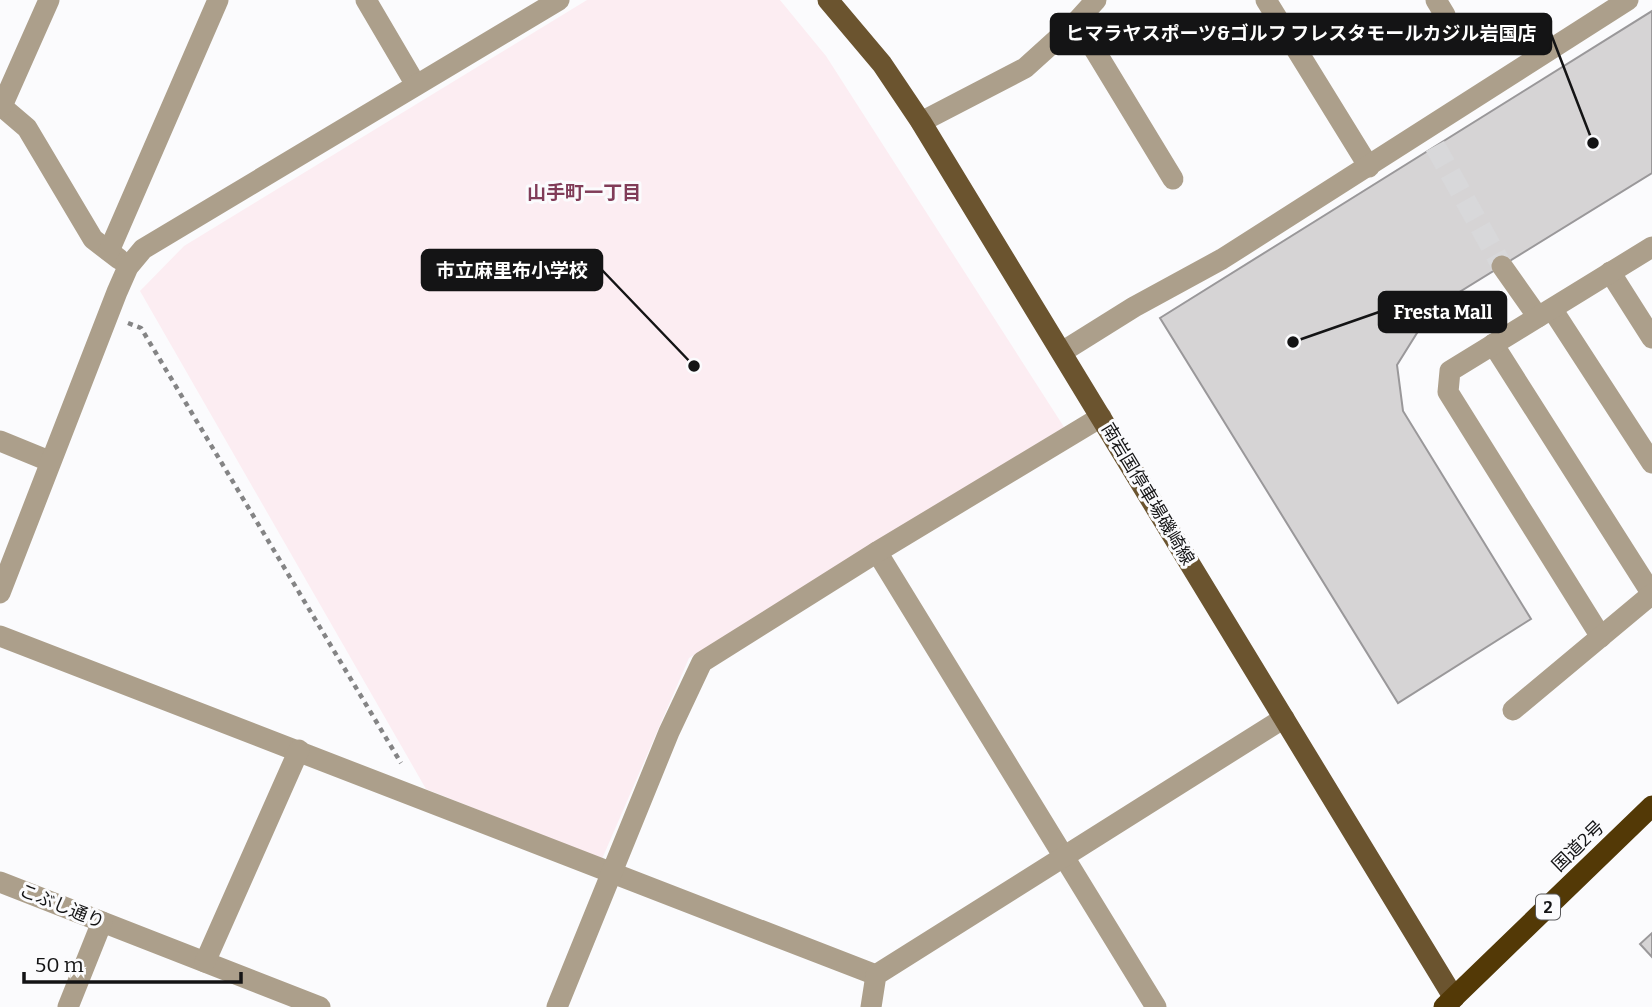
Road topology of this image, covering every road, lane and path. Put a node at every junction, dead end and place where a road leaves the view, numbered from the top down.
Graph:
1 (50, 0) edge
2 (218, 0) edge
3 (366, 0) edge
4 (559, 0) edge
5 (828, 0) edge
6 (1096, 0) edge
7 (1266, 0) edge
8 (1628, 0) edge
9 (1077, 21) junction
10 (416, 85) junction
11 (1, 106) edge
12 (921, 122) junction
13 (1369, 167) junction
14 (1174, 179) dead end
15 (1652, 247) edge
16 (109, 251) junction
17 (1502, 266) tunnel mouth
18 (128, 267) junction
19 (1610, 272) junction
20 (1545, 313) junction
21 (108, 315) junction
22 (1652, 338) edge
23 (1493, 344) junction
24 (1062, 352) junction
25 (1101, 417) junction
26 (0, 441) edge
27 (49, 461) junction
28 (1652, 463) edge
29 (877, 552) junction
30 (0, 593) edge
31 (1652, 594) edge
32 (0, 636) edge
33 (1601, 637) junction
34 (1513, 710) dead end
35 (1284, 718) junction
36 (299, 750) junction
37 (402, 765) dead end
38 (1652, 806) edge
39 (1061, 857) junction
40 (611, 874) junction
41 (0, 882) edge
42 (102, 922) junction
43 (205, 962) junction
44 (876, 975) junction
45 (1452, 1004) edge
46 (68, 1007) edge
47 (320, 1007) edge
48 (557, 1007) edge
49 (871, 1007) edge
50 (1156, 1007) edge

1 - 11 street
2 - 16 street
3 - 10 street
4 - 10 street
5 - 12 main road, 南岩国停車場磯崎線
6 - 9 street
7 - 13 street
8 - 13 street
9 - 12 street
9 - 14 street
10 - 18 street
11 - 16 street
12 - 24 main road, 南岩国停車場磯崎線
13 - 24 street
15 - 19 street
16 - 18 street
17 - 20 street
18 - 21 street
19 - 20 street
19 - 22 street
20 - 23 street
20 - 28 street
21 - 27 street
21 - 37 path
23 - 31 street
23 - 33 street
24 - 25 main road, 南岩国停車場磯崎線
25 - 29 street
25 - 35 main road, 南岩国停車場磯崎線
26 - 27 street
27 - 30 street
29 - 39 street
29 - 40 street
31 - 33 street
32 - 36 street
33 - 34 street
35 - 39 street
35 - 45 main road, 南岩国停車場磯崎線
36 - 40 street
36 - 43 street
38 - 45 highway, 国道2号 / 2
39 - 44 street
39 - 50 street
40 - 44 street
40 - 48 street
41 - 42 street, こぶし通り
42 - 43 street, こぶし通り
42 - 46 street
43 - 47 street, こぶし通り
44 - 49 street

